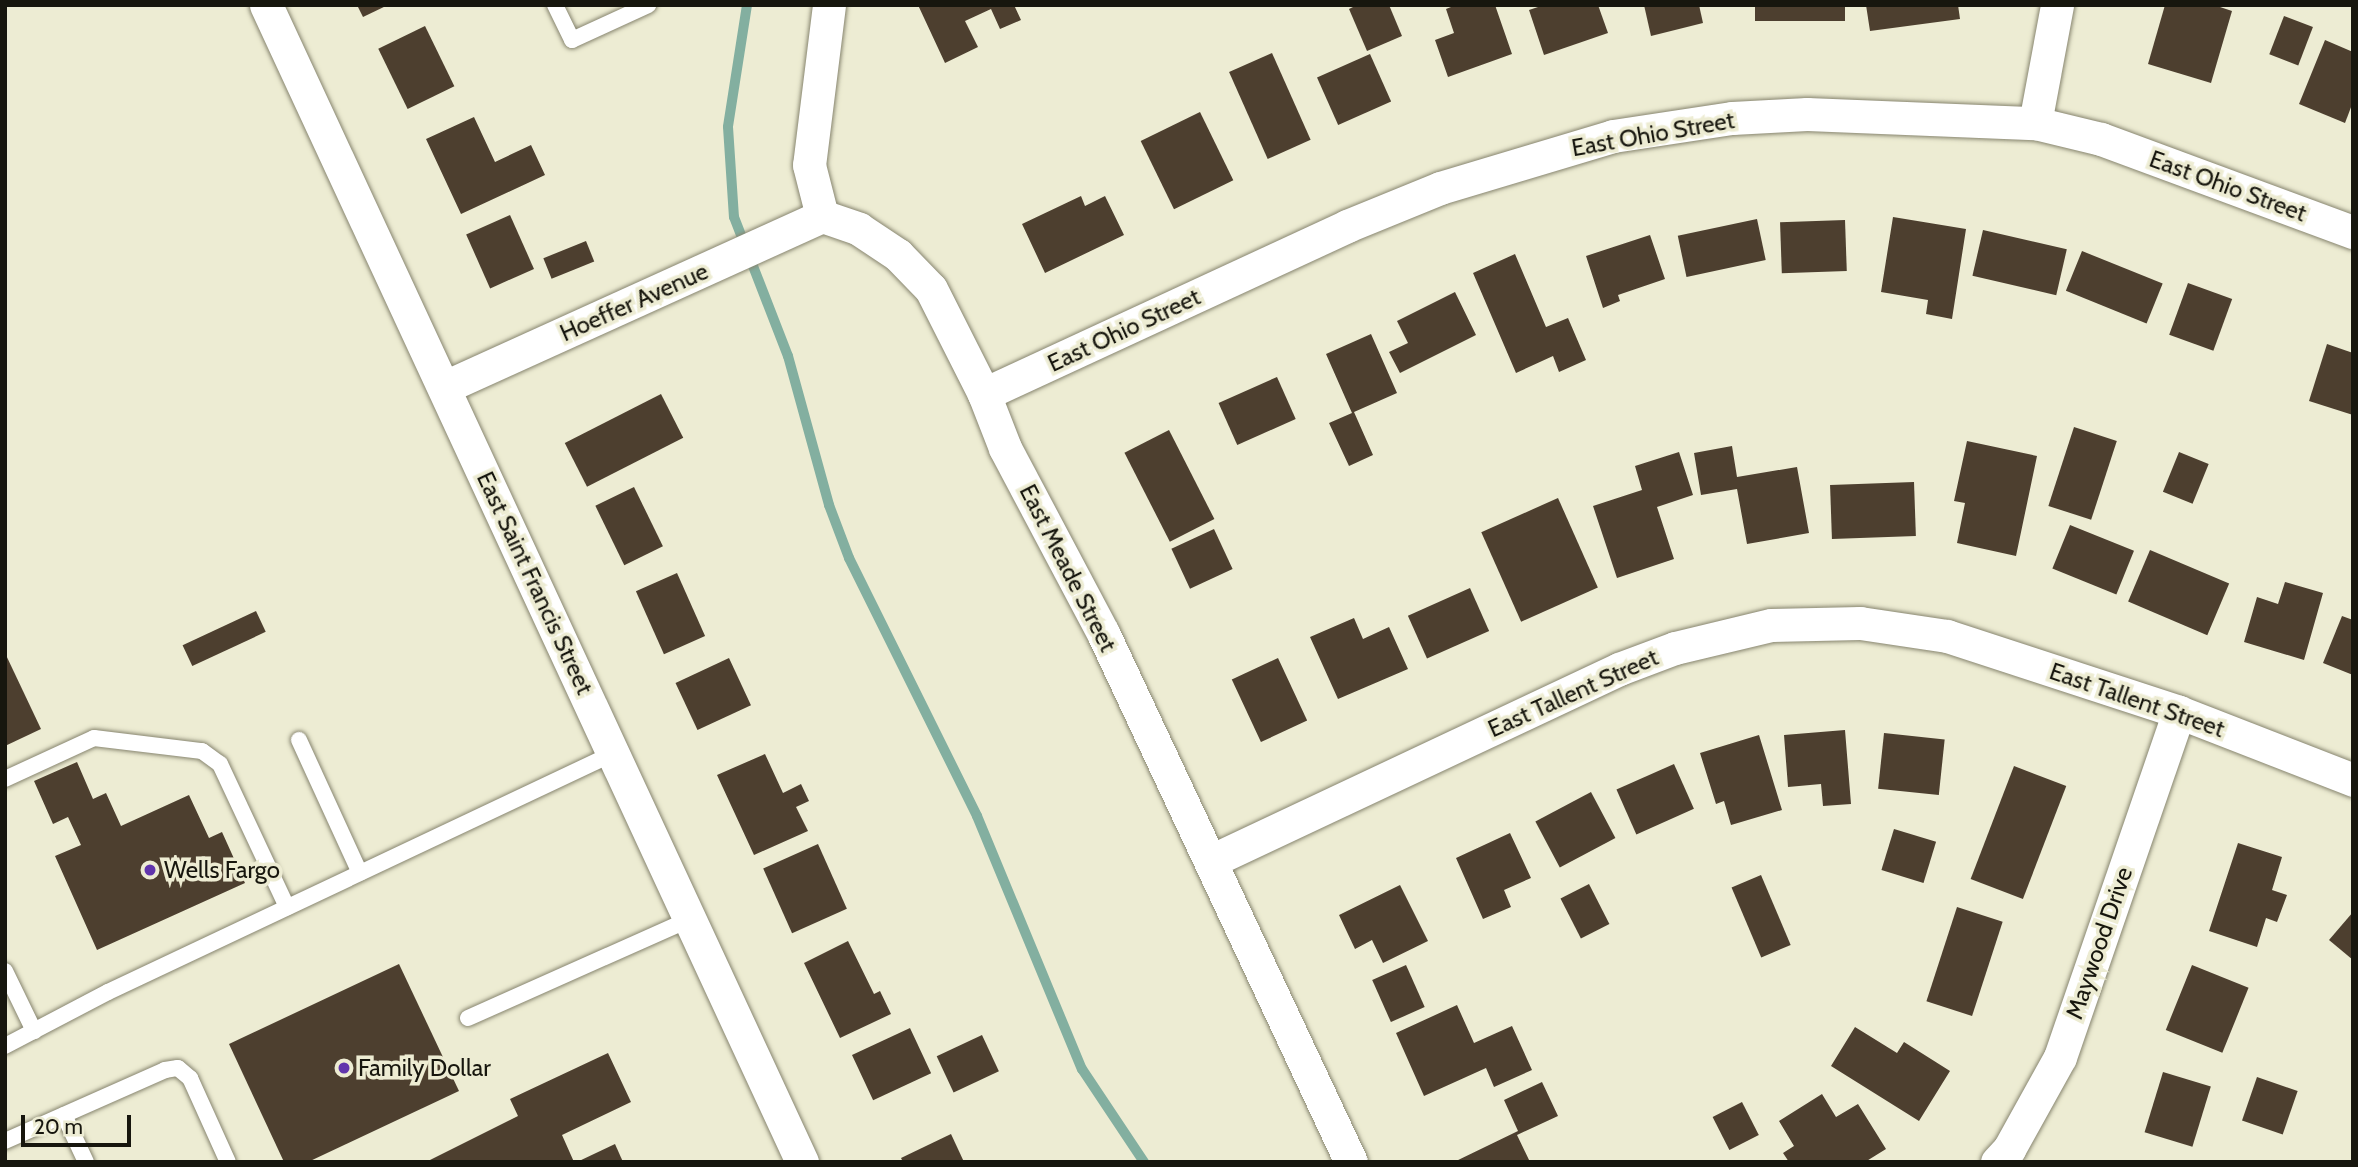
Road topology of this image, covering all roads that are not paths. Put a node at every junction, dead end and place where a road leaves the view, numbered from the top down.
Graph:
1 (266, 5) edge
2 (555, 5) edge
3 (648, 5) edge
4 (829, 5) edge
5 (2057, 5) edge
6 (2035, 123) junction
7 (822, 216) junction
8 (2353, 232) edge
9 (445, 387) junction
10 (984, 394) junction
11 (2179, 712) junction
12 (299, 740) dead end
13 (614, 753) junction
14 (5, 779) edge
15 (2353, 780) edge
16 (1211, 861) junction
17 (360, 873) junction
18 (287, 907) junction
19 (690, 919) junction
20 (5, 971) edge
21 (468, 1018) dead end
22 (34, 1031) junction
23 (5, 1046) edge
24 (64, 1115) junction
25 (5, 1141) edge
26 (86, 1162) edge
27 (228, 1162) edge
28 (802, 1162) edge
29 (1351, 1162) edge
30 (1997, 1162) edge

1 - 9 street, East Saint Francis Street
2 - 3 lane
4 - 7 street
5 - 6 street
6 - 8 street, East Ohio Street
6 - 10 street, East Ohio Street
7 - 9 street, Hoeffer Avenue
7 - 10 street, East Meade Street
9 - 13 street, East Saint Francis Street
10 - 16 street, East Meade Street
11 - 15 street, East Tallent Street
11 - 16 street, East Tallent Street
11 - 30 street, Maywood Drive
12 - 17 lane
13 - 17 lane
13 - 19 street, East Saint Francis Street
14 - 18 lane
16 - 29 street, East Meade Street
17 - 18 lane
18 - 22 lane
19 - 21 lane
19 - 28 street, East Saint Francis Street
20 - 22 lane
22 - 23 lane
24 - 25 lane
24 - 26 lane
24 - 27 lane

